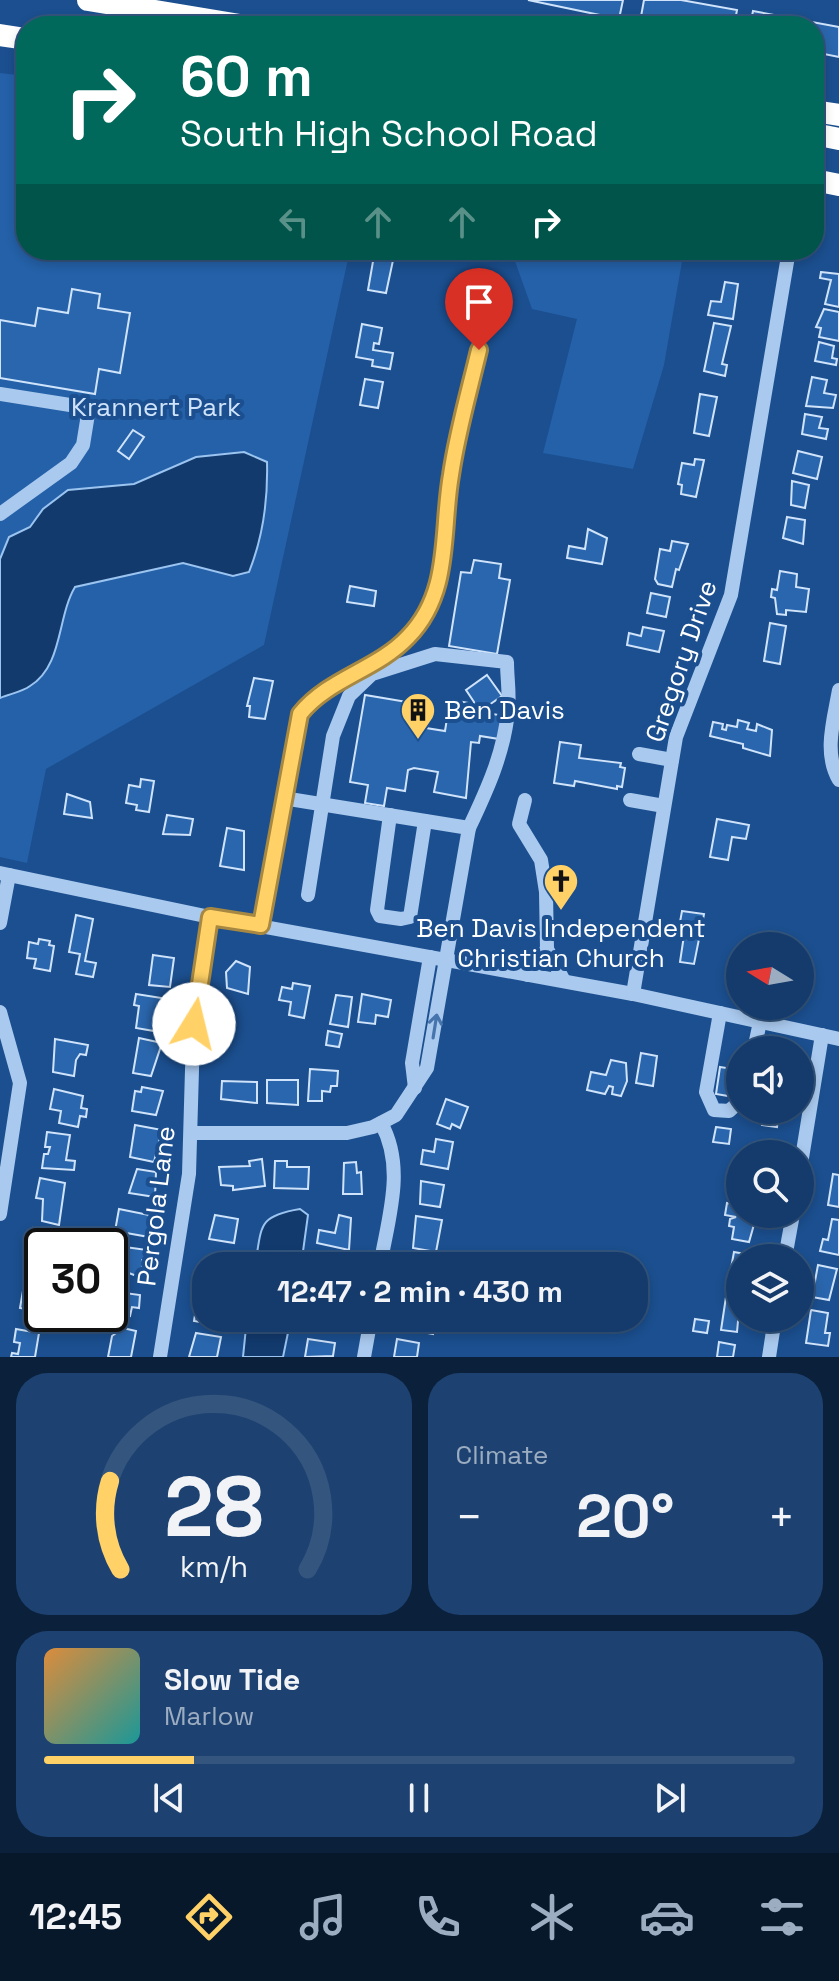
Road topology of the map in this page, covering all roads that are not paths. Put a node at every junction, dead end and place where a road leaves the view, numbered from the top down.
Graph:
1 (88, 0) edge
2 (185, 16) edge
3 (787, 260) edge
4 (479, 342) dead end
5 (0, 394) edge
6 (0, 514) edge
7 (839, 690) edge
8 (639, 754) dead end
9 (672, 760) junction
10 (839, 780) edge
11 (283, 798) junction
12 (525, 800) dead end
13 (630, 800) dead end
14 (321, 804) junction
15 (664, 806) junction
16 (390, 815) junction
17 (425, 821) junction
18 (469, 828) junction
19 (5, 874) edge
20 (308, 895) dead end
21 (210, 917) junction
22 (0, 923) edge
23 (261, 925) junction
24 (547, 949) junction
25 (430, 957) junction
26 (446, 960) junction
27 (528, 975) junction
28 (564, 981) junction
29 (633, 994) junction
30 (0, 1012) edge
31 (720, 1013) junction
32 (760, 1022) junction
33 (822, 1035) junction
34 (757, 1036) edge
35 (839, 1039) edge
36 (415, 1088) junction
37 (726, 1111) edge
38 (381, 1123) junction
39 (191, 1133) junction
40 (805, 1140) edge
41 (0, 1214) edge
42 (382, 1252) edge
43 (368, 1332) edge
44 (773, 1332) edge
45 (160, 1357) edge
46 (364, 1357) edge
47 (769, 1357) edge

1 - 2 highway
3 - 9 street, Gregory Drive
4 - 11 street
5 - 6 street
7 - 10 street
8 - 9 street
9 - 15 street, Gregory Drive
11 - 14 street
11 - 23 street
12 - 24 street
13 - 15 street
14 - 16 street
14 - 18 street
14 - 20 street
15 - 29 street, Gregory Drive
16 - 17 street
16 - 17 street
17 - 18 street
18 - 26 street
19 - 21 street
19 - 22 street
21 - 23 street
21 - 39 street, Pergola Lane
23 - 25 street
24 - 27 street
24 - 28 street
25 - 26 street
25 - 36 street
26 - 27 street
36 -> 26 street
27 - 28 street
28 - 29 street
29 - 31 street
30 - 41 street
31 - 32 street
31 - 37 street
32 - 33 street
32 - 34 street
33 - 35 street
33 - 40 street
36 - 38 street
38 - 39 street
38 - 42 street
39 - 45 street, Pergola Lane
43 - 46 street
44 - 47 street

